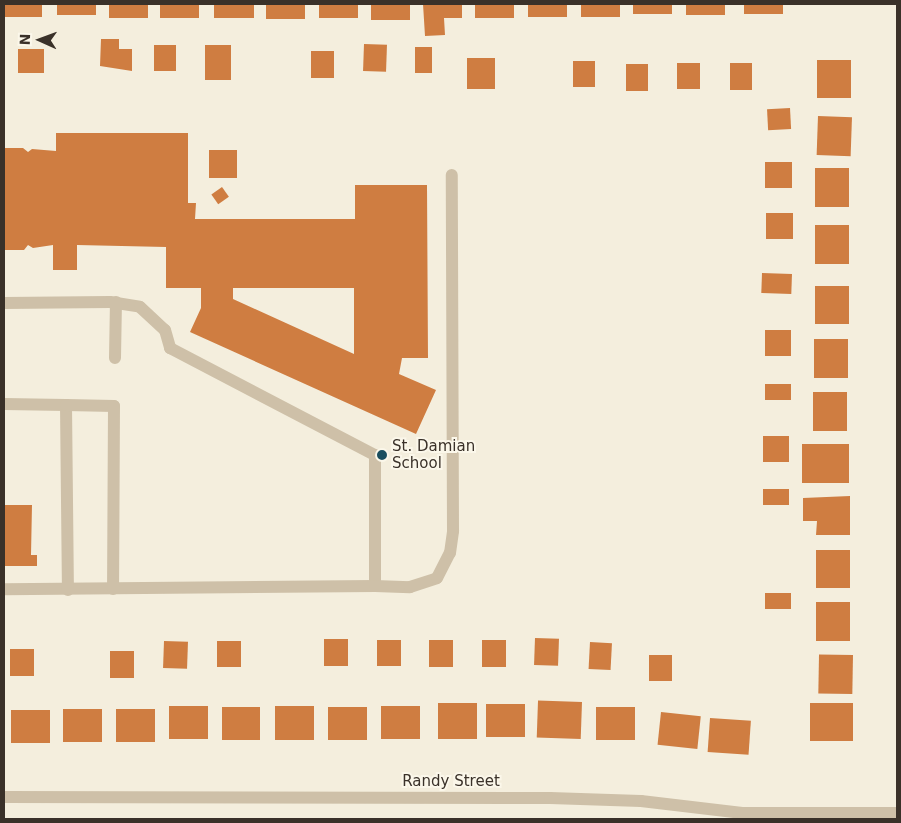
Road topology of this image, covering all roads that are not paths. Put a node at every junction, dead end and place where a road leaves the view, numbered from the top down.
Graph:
1 (452, 175) dead end
2 (116, 302) junction
3 (4, 303) edge
4 (115, 358) dead end
5 (4, 404) edge
6 (66, 405) junction
7 (375, 586) junction
8 (4, 589) edge
9 (113, 589) junction
10 (68, 590) junction
11 (4, 797) edge
12 (897, 813) edge

1 - 7 street
2 - 3 street
2 - 4 street
2 - 7 street
5 - 6 street
6 - 9 street
6 - 10 street
7 - 9 street
8 - 10 street
9 - 10 street
11 - 12 street, Randy Street

